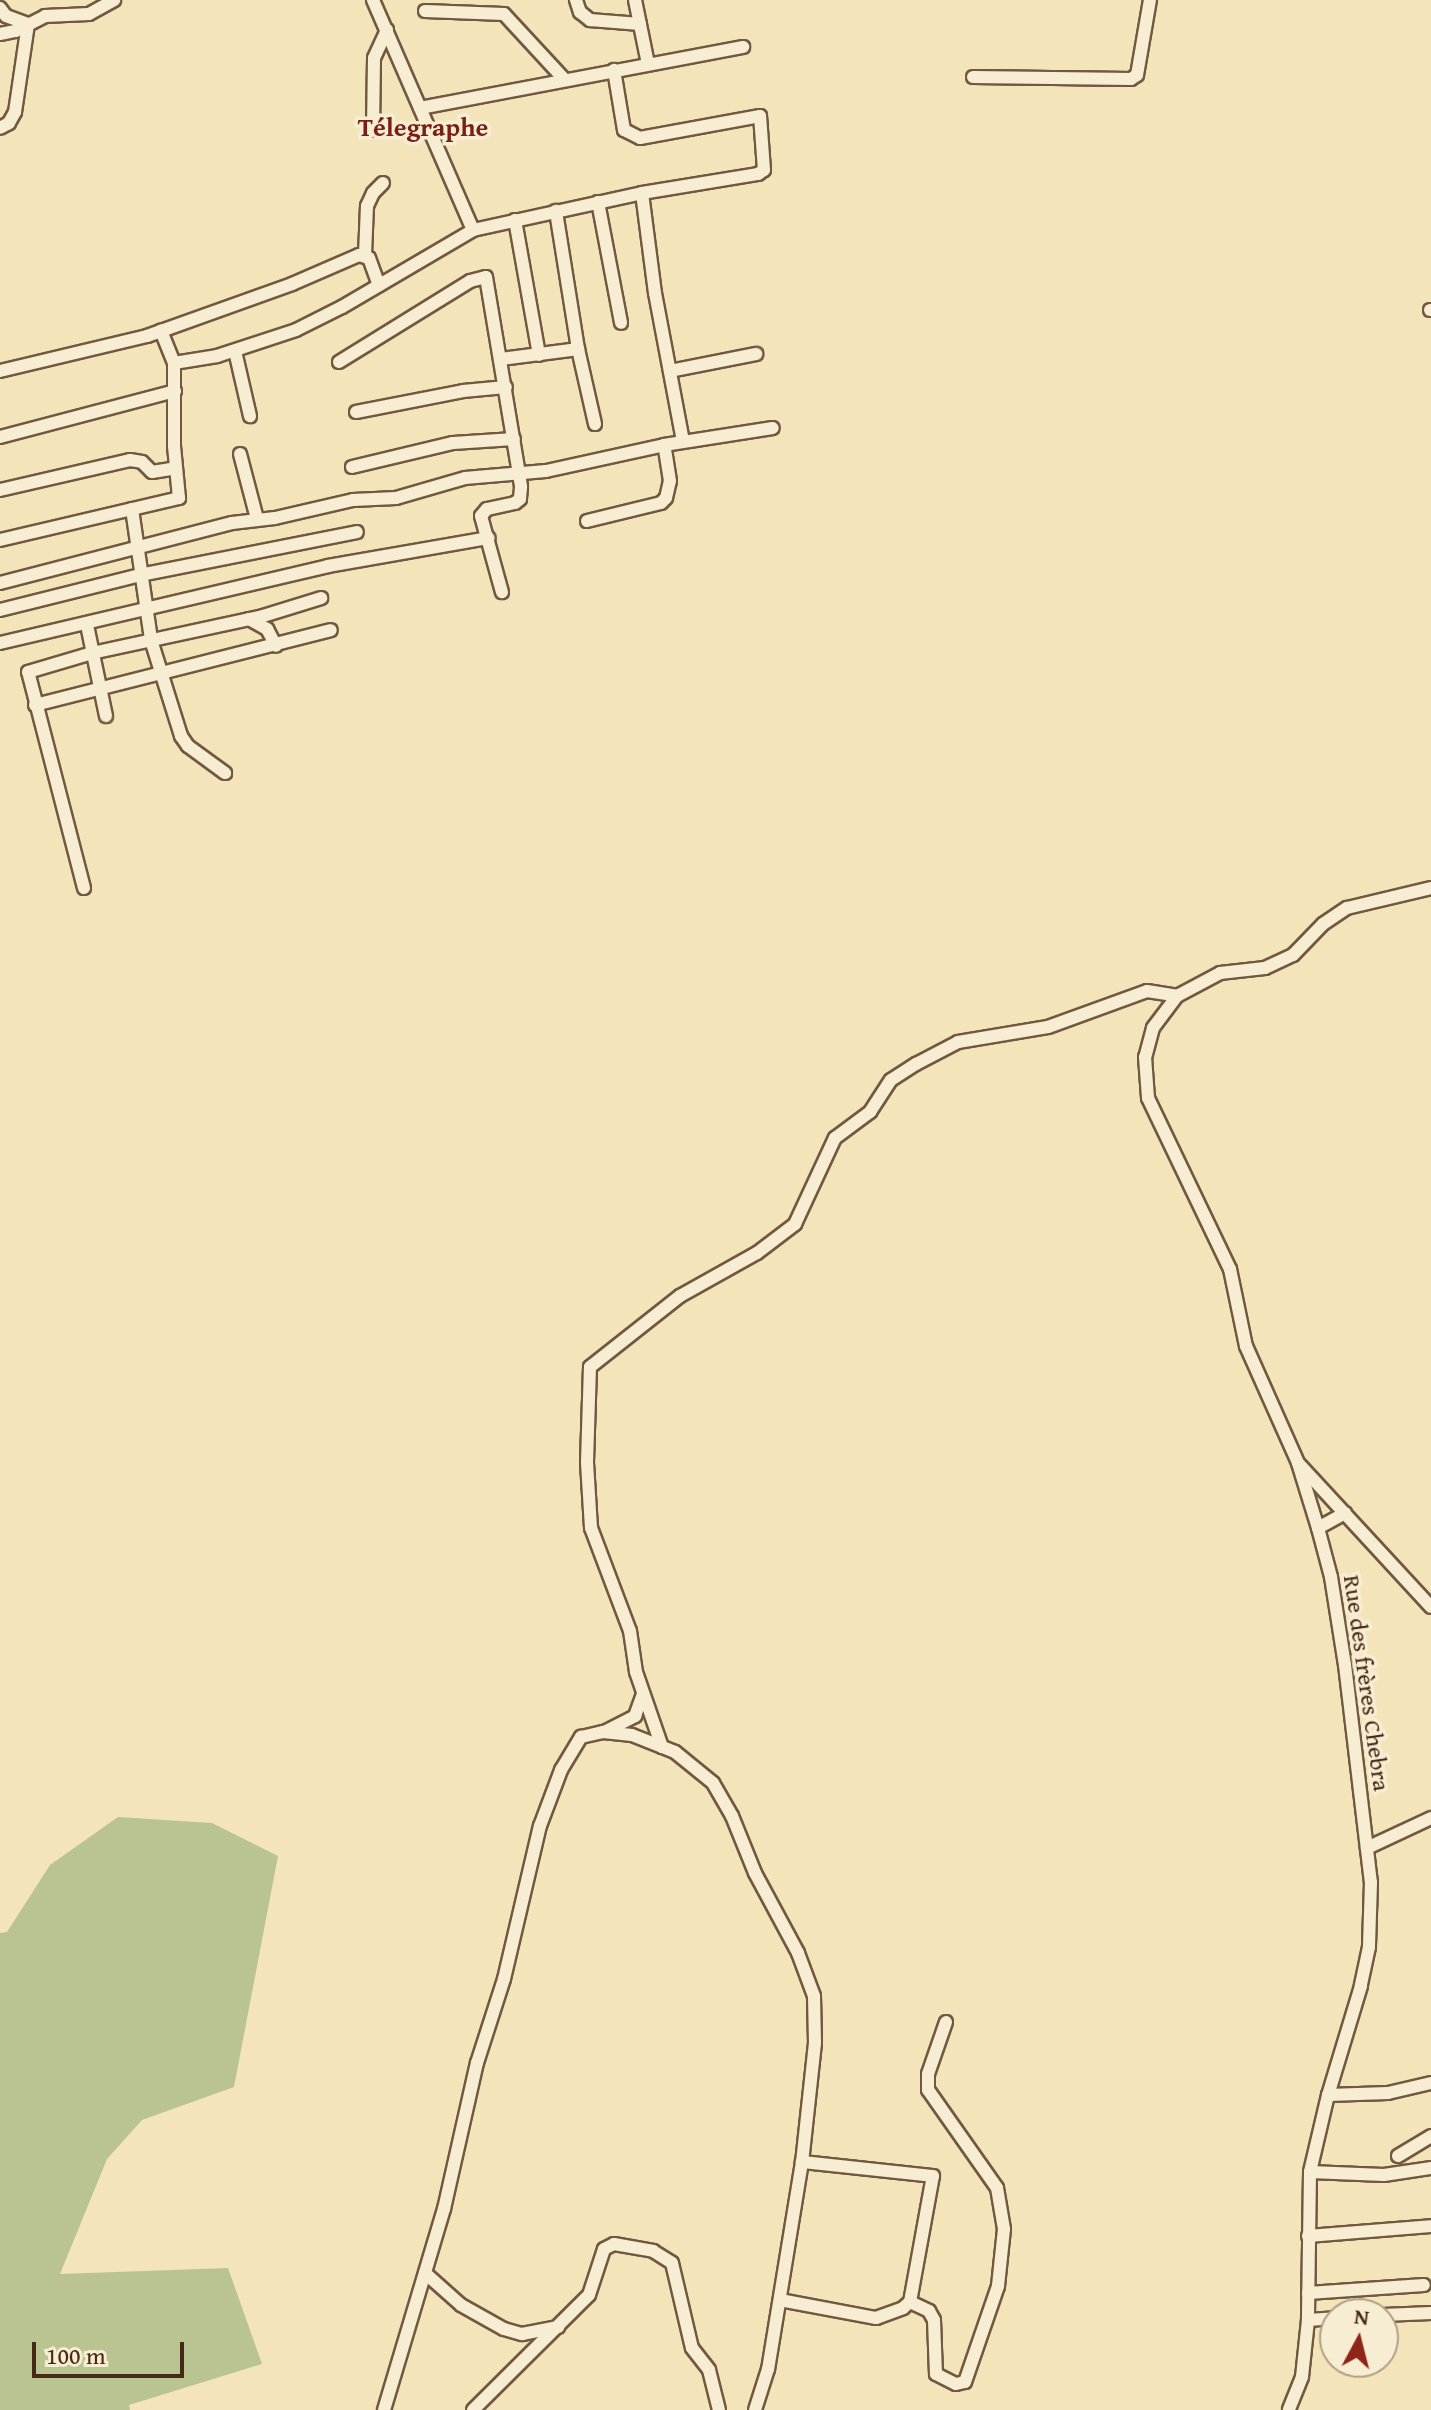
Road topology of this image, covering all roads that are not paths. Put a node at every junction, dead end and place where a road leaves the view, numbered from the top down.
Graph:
1 (114, 0) edge
2 (373, 0) edge
3 (576, 0) edge
4 (635, 0) edge
5 (1150, 0) edge
6 (0, 8) edge
7 (425, 11) dead end
8 (28, 24) junction
9 (640, 24) junction
10 (387, 30) junction
11 (0, 34) edge
12 (743, 47) dead end
13 (648, 64) junction
14 (614, 70) junction
15 (973, 77) dead end
16 (564, 79) junction
17 (420, 108) junction
18 (0, 128) edge
19 (373, 130) dead end
20 (383, 183) dead end
21 (642, 193) junction
22 (598, 202) junction
23 (556, 211) junction
24 (515, 220) junction
25 (473, 230) junction
26 (365, 255) junction
27 (379, 285) junction
28 (621, 323) dead end
29 (161, 330) junction
30 (578, 349) junction
31 (235, 351) junction
32 (756, 354) dead end
33 (539, 355) junction
34 (501, 359) junction
35 (339, 362) dead end
36 (174, 363) junction
37 (0, 371) edge
38 (670, 371) junction
39 (506, 387) junction
40 (175, 391) junction
41 (356, 412) dead end
42 (250, 416) dead end
43 (595, 424) dead end
44 (773, 428) dead end
45 (0, 437) edge
46 (514, 439) junction
47 (683, 441) junction
48 (664, 445) junction
49 (240, 454) dead end
50 (352, 467) dead end
51 (176, 468) junction
52 (520, 474) junction
53 (0, 490) edge
54 (132, 509) junction
55 (257, 519) junction
56 (587, 521) dead end
57 (357, 532) dead end
58 (489, 538) junction
59 (0, 540) edge
60 (135, 545) junction
61 (140, 575) junction
62 (0, 583) edge
63 (502, 592) dead end
64 (321, 598) dead end
65 (0, 610) edge
66 (146, 610) junction
67 (249, 619) junction
68 (87, 625) junction
69 (331, 630) dead end
70 (151, 640) junction
71 (0, 643) edge
72 (276, 646) junction
73 (92, 653) junction
74 (161, 670) junction
75 (101, 687) junction
76 (35, 705) junction
77 (106, 716) dead end
78 (225, 773) dead end
79 (84, 888) dead end
80 (1431, 888) edge
81 (1177, 996) junction
82 (1298, 1463) junction
83 (1345, 1513) junction
84 (1318, 1528) junction
85 (1431, 1607) edge
86 (643, 1694) junction
87 (603, 1732) junction
88 (662, 1747) junction
89 (1431, 1818) edge
90 (1367, 1848) junction
91 (946, 2022) dead end
92 (1431, 2083) edge
93 (1328, 2095) junction
94 (1431, 2136) edge
95 (1398, 2156) dead end
96 (802, 2162) junction
97 (1431, 2168) edge
98 (1310, 2172) junction
99 (1431, 2226) edge
100 (1308, 2236) junction
101 (425, 2273) junction
102 (1424, 2285) dead end
103 (1308, 2293) junction
104 (780, 2300) junction
105 (910, 2302) junction
106 (1431, 2313) edge
107 (1399, 2314) edge
108 (1319, 2319) edge
109 (1308, 2320) junction
110 (558, 2327) junction
111 (384, 2410) edge
112 (473, 2410) edge
113 (719, 2410) edge
114 (755, 2410) edge
115 (1289, 2410) edge

1 - 8 street
2 - 10 street
3 - 9 street
4 - 9 street
5 - 15 street
6 - 8 street
7 - 16 street
8 - 11 street
8 - 18 street
9 - 13 street
10 - 17 street
10 - 19 street
12 - 13 street
13 - 14 street
14 - 16 street
14 - 21 street
16 - 17 street
17 - 25 street
20 - 26 street
21 - 22 street
21 - 38 street
22 - 23 street
22 - 28 street
23 - 24 street
23 - 30 street
24 - 25 street
24 - 33 street
25 - 27 street
26 - 27 street
26 - 29 street
27 - 31 street
29 - 36 street
29 - 37 street
30 - 33 street
30 - 43 street
31 - 36 street
31 - 42 street
32 - 38 street
33 - 34 street
34 - 35 street
34 - 39 street
36 - 40 street
38 - 47 street
39 - 41 street
39 - 46 street
40 - 45 street
40 - 51 street
44 - 47 street
46 - 50 street
46 - 52 street
47 - 48 street
48 - 52 street
48 - 56 street
49 - 55 street
51 - 53 street
51 - 54 street
52 - 55 street
52 - 58 street
54 - 59 street
54 - 60 street
55 - 60 street
57 - 61 street
58 - 63 street
58 - 66 street
60 - 61 street
60 - 62 street
61 - 65 street
61 - 66 street
64 - 67 street
66 - 68 street
66 - 70 street
67 - 70 street
67 - 72 street
68 - 71 street
68 - 73 street
69 - 72 street
70 - 73 street
70 - 74 street
72 - 74 street
73 - 75 street
73 - 76 street
74 - 75 street
74 - 78 street
75 - 76 street
75 - 77 street
76 - 79 street
80 - 81 street
81 - 82 street, Rue des frères Chebra
81 - 86 street
82 - 83 street
82 - 84 street, Rue des frères Chebra
83 - 84 street
83 - 85 street
84 - 90 street, Rue des frères Chebra
86 - 87 street
86 - 88 street
87 - 88 street
87 - 101 street
88 - 96 street
89 - 90 street
90 - 93 street, Rue des frères Chebra
91 - 105 street
92 - 93 street
93 - 98 street, Rue des frères Chebra
94 - 95 street
96 - 104 street
96 - 105 street
97 - 98 street
98 - 100 street, Rue des frères Chebra
99 - 100 street
100 - 103 street, Rue des frères Chebra
101 - 110 street
101 - 111 street
102 - 103 street
103 - 109 street, Rue des frères Chebra
104 - 105 street
104 - 114 street
106 - 107 street
108 - 109 street
109 - 115 street, Rue des frères Chebra
110 - 112 street
110 - 113 street

